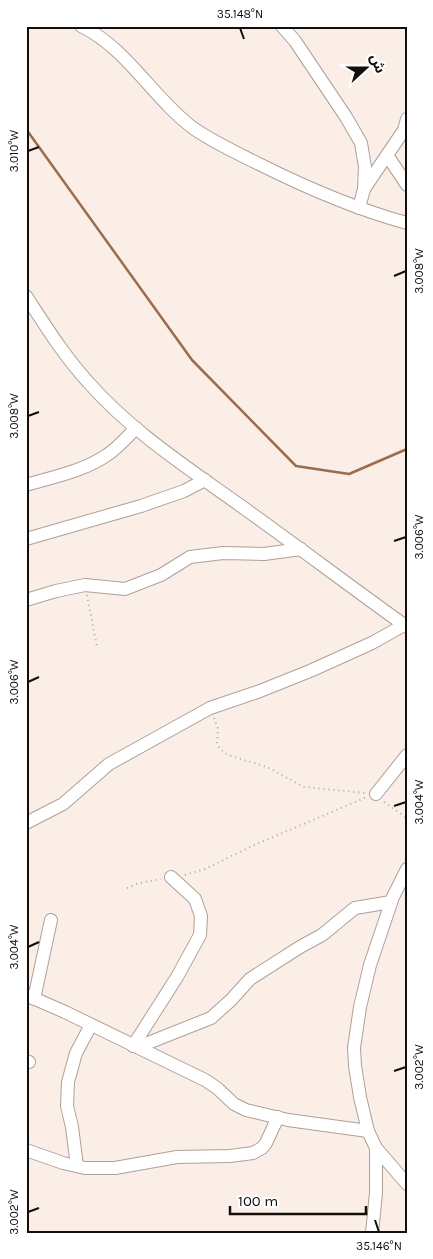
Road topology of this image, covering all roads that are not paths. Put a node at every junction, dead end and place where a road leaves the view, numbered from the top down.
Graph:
1 (81, 26) edge
2 (282, 26) edge
3 (406, 126) edge
4 (387, 155) junction
5 (407, 185) edge
6 (364, 189) junction
7 (359, 208) junction
8 (407, 223) edge
9 (26, 296) edge
10 (136, 428) junction
11 (205, 480) junction
12 (26, 485) edge
13 (26, 538) edge
14 (301, 549) junction
15 (26, 600) edge
16 (405, 626) edge
17 (407, 755) edge
18 (376, 794) road end
19 (26, 824) edge
20 (407, 869) edge
21 (171, 878) road end
22 (391, 902) junction
23 (51, 920) dead end
24 (30, 997) edge
25 (91, 1025) junction
26 (135, 1047) junction
27 (278, 1117) junction
28 (368, 1131) junction
29 (376, 1148) junction
30 (26, 1150) edge
31 (77, 1166) junction
32 (407, 1184) edge
33 (372, 1233) edge

1 - 7 street
2 - 6 street
3 - 4 street
4 - 5 street
4 - 6 street
6 - 7 street
7 - 8 street
9 - 10 street
10 - 11 street
10 - 12 street
11 - 13 street
11 - 14 street
14 - 15 street
14 - 16 street
16 - 19 street
17 - 18 street
20 - 22 street
21 - 26 street
22 - 26 street
22 - 28 street
23 - 24 street
24 - 25 street
25 - 26 street
25 - 31 street
26 - 27 street
27 - 28 street
27 - 31 street
28 - 29 street
29 - 32 street
29 - 33 street
30 - 31 street

